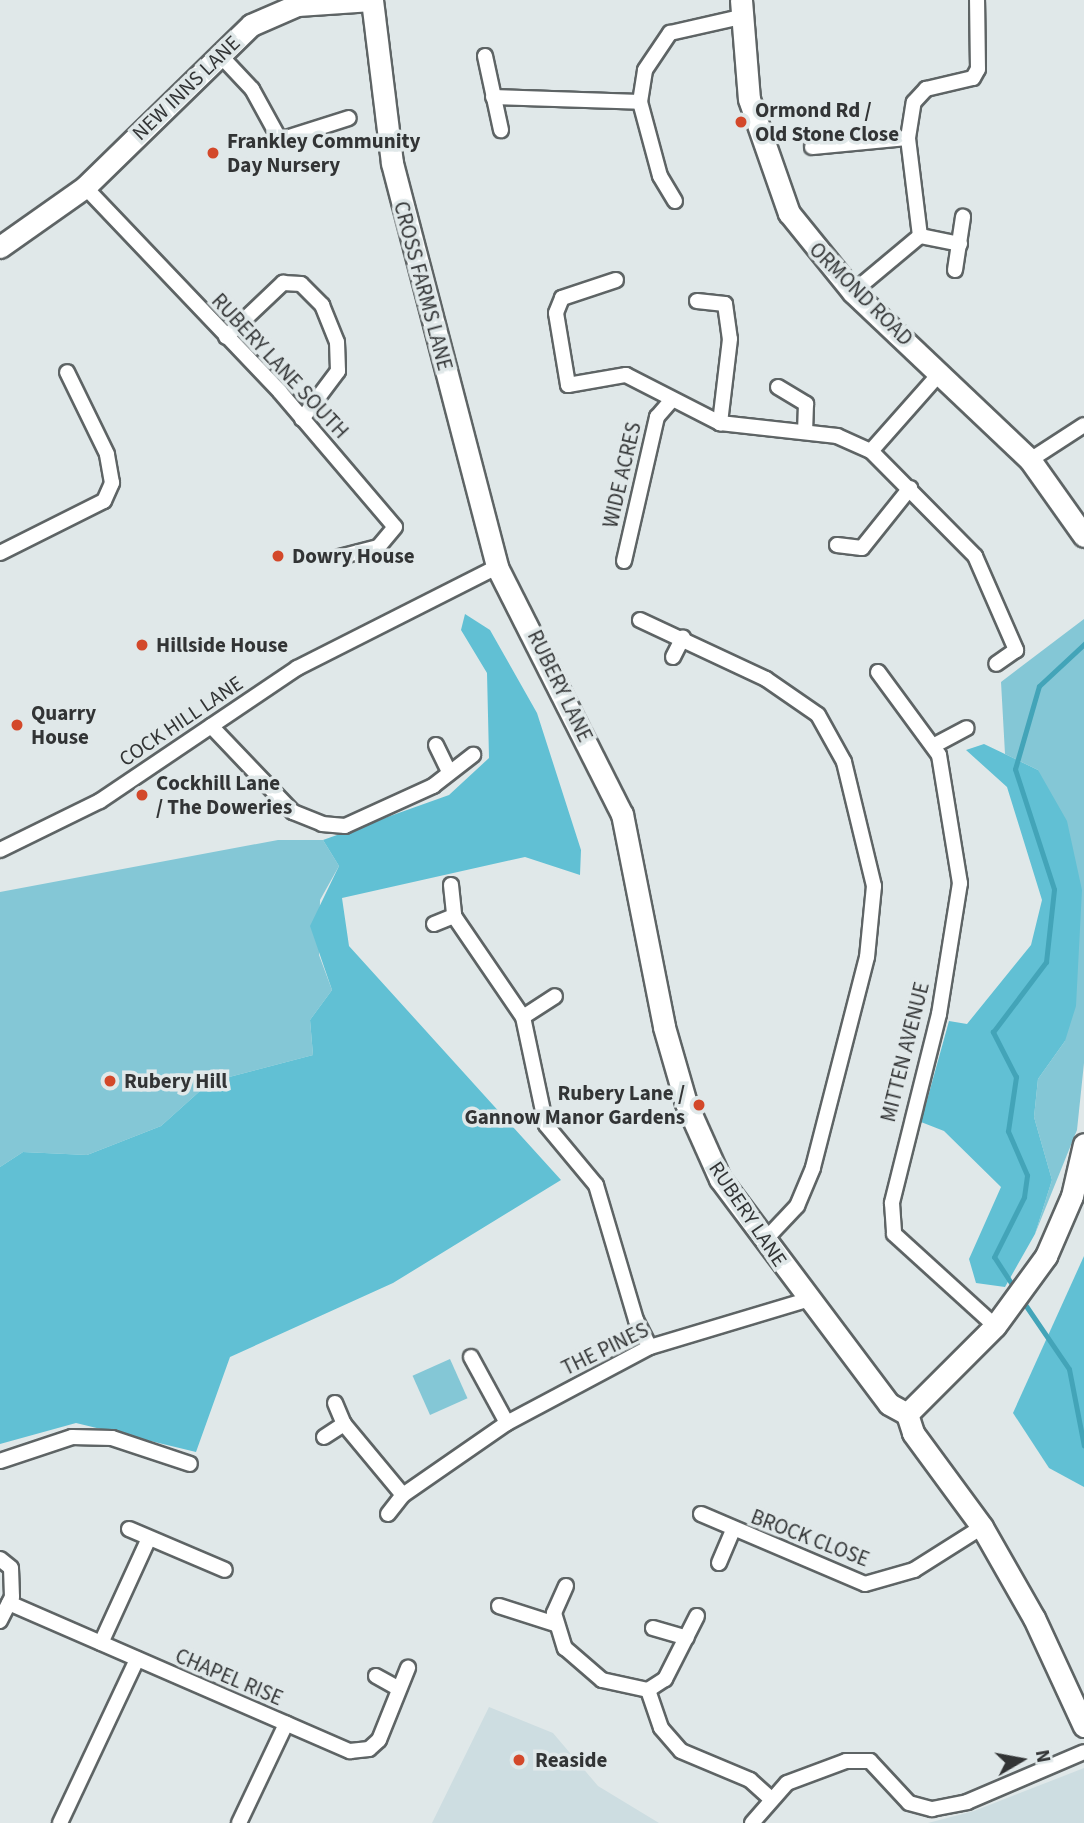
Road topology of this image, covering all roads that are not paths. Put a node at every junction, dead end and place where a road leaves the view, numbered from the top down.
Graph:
1 (372, 0) edge
2 (976, 0) edge
3 (298, 3) edge
4 (741, 9) edge
5 (219, 54) junction
6 (485, 57) dead end
7 (492, 97) junction
8 (640, 102) junction
9 (349, 118) dead end
10 (501, 130) dead end
11 (908, 138) junction
12 (812, 147) dead end
13 (85, 187) junction
14 (675, 201) dead end
15 (963, 217) dead end
16 (920, 236) junction
17 (960, 244) junction
18 (0, 247) edge
19 (955, 270) dead end
20 (616, 280) dead end
21 (853, 292) junction
22 (697, 301) dead end
23 (226, 337) junction
24 (67, 372) dead end
25 (941, 372) junction
26 (778, 387) dead end
27 (670, 402) junction
28 (302, 419) junction
29 (720, 423) junction
30 (1084, 425) edge
31 (805, 430) junction
32 (871, 451) junction
33 (1030, 460) junction
34 (909, 488) junction
35 (1084, 536) edge
36 (837, 545) dead end
37 (0, 553) edge
38 (339, 557) dead end
39 (624, 561) dead end
40 (497, 567) junction
41 (640, 621) dead end
42 (683, 637) junction
43 (673, 657) dead end
44 (996, 664) dead end
45 (878, 672) dead end
46 (211, 726) junction
47 (967, 728) dead end
48 (436, 745) dead end
49 (933, 746) junction
50 (473, 755) dead end
51 (449, 772) junction
52 (0, 850) edge
53 (451, 885) dead end
54 (454, 916) junction
55 (435, 924) dead end
56 (555, 996) dead end
57 (523, 1017) junction
58 (1084, 1144) edge
59 (764, 1241) junction
60 (807, 1300) junction
61 (995, 1326) junction
62 (650, 1347) junction
63 (471, 1357) dead end
64 (335, 1403) dead end
65 (907, 1414) junction
66 (507, 1423) junction
67 (344, 1424) junction
68 (324, 1437) dead end
69 (0, 1461) edge
70 (190, 1464) dead end
71 (403, 1494) junction
72 (388, 1514) dead end
73 (701, 1514) dead end
74 (982, 1527) junction
75 (129, 1529) dead end
76 (733, 1531) junction
77 (149, 1538) junction
78 (0, 1559) edge
79 (719, 1563) dead end
80 (225, 1570) dead end
81 (566, 1586) dead end
82 (9, 1604) junction
83 (499, 1606) dead end
84 (697, 1616) dead end
85 (0, 1622) edge
86 (555, 1624) junction
87 (653, 1628) dead end
88 (687, 1638) junction
89 (101, 1643) junction
90 (137, 1659) junction
91 (408, 1668) dead end
92 (376, 1676) dead end
93 (400, 1689) junction
94 (648, 1690) junction
95 (286, 1724) junction
96 (1084, 1726) edge
97 (1084, 1752) edge
98 (769, 1797) junction
99 (60, 1823) edge
100 (239, 1823) edge
101 (752, 1823) edge

1 - 3 street, NEW INNS LANE
1 - 40 street, CROSS FARMS LANE
2 - 11 street
3 - 5 street, NEW INNS LANE
4 - 8 street
4 - 21 street, ORMOND ROAD
5 - 9 street
5 - 13 street, NEW INNS LANE
6 - 7 street
7 - 8 street
7 - 10 street
8 - 14 street
11 - 12 street
11 - 16 street
13 - 18 street, NEW INNS LANE
13 - 23 street, RUBERY LANE SOUTH
15 - 17 street
16 - 17 street
16 - 21 street
17 - 19 street
20 - 27 street
21 - 25 street, ORMOND ROAD
22 - 29 street
23 - 28 street, RUBERY LANE SOUTH
23 - 28 street
24 - 37 street
25 - 32 street
25 - 33 street, ORMOND ROAD
26 - 31 street
27 - 29 street
27 - 39 street, WIDE ACRES
28 - 38 street, RUBERY LANE SOUTH
29 - 31 street
30 - 33 street
31 - 32 street
32 - 34 street
33 - 35 street, ORMOND ROAD
34 - 36 street
34 - 44 street
40 - 46 street, COCK HILL LANE
40 - 59 street, RUBERY LANE
41 - 42 street
42 - 43 street
42 - 59 street
45 - 49 street, MITTEN AVENUE
46 - 51 street
46 - 52 street, COCK HILL LANE
47 - 49 street
48 - 51 street
49 - 61 street, MITTEN AVENUE
50 - 51 street
53 - 54 street
54 - 55 street
54 - 57 street
56 - 57 street
57 - 62 street
58 - 61 street
59 - 60 street, RUBERY LANE
60 - 62 street, THE PINES
60 - 65 street, RUBERY LANE
61 - 65 street
62 - 66 street, THE PINES
63 - 66 street
64 - 67 street
65 - 74 street, RUBERY LANE
66 - 71 street, THE PINES
67 - 68 street
67 - 71 street
69 - 70 street
71 - 72 street, THE PINES
73 - 76 street, BROCK CLOSE
74 - 76 street, BROCK CLOSE
74 - 96 street, RUBERY LANE
75 - 77 street
76 - 79 street, BROCK CLOSE
77 - 80 street
77 - 89 street
78 - 82 street
81 - 86 street
82 - 85 street
82 - 89 street, CHAPEL RISE
83 - 86 street
84 - 88 street
86 - 94 street
87 - 88 street
88 - 94 street
89 - 90 street, CHAPEL RISE
90 - 95 street, CHAPEL RISE
90 - 99 street
91 - 93 street, CHAPEL RISE
92 - 93 street
93 - 95 street, CHAPEL RISE
94 - 98 street
95 - 100 street
97 - 98 street
98 - 101 street

